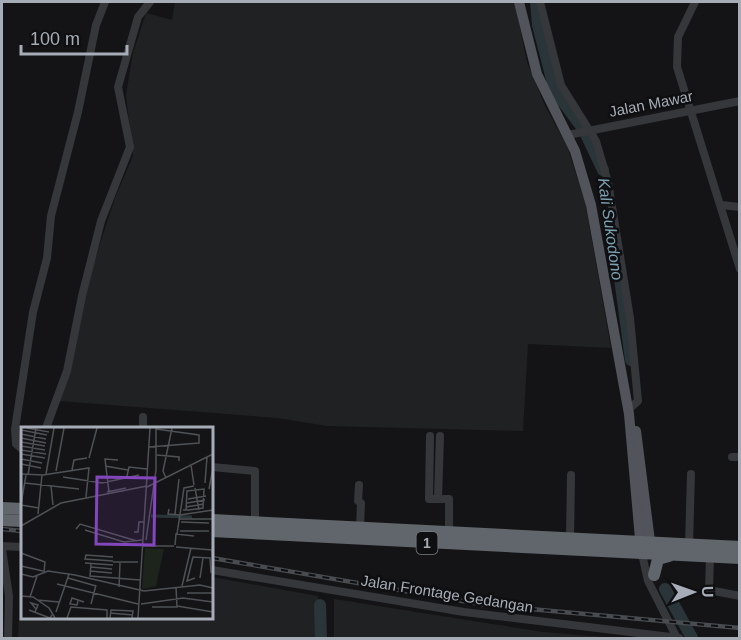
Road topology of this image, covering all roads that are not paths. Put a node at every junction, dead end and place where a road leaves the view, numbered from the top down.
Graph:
1 (105, 2) edge
2 (150, 2) edge
3 (519, 2) edge
4 (540, 2) edge
5 (695, 2) edge
6 (552, 59) junction
7 (536, 63) junction
8 (740, 101) edge
9 (688, 110) junction
10 (589, 130) junction
11 (571, 134) junction
12 (721, 205) junction
13 (740, 207) edge
14 (740, 269) edge
15 (629, 412) junction
16 (143, 417) dead end
17 (47, 427) edge
18 (143, 427) edge
19 (435, 436) dead end
20 (21, 448) edge
21 (213, 467) edge
22 (691, 474) dead end
23 (571, 475) dead end
24 (359, 485) dead end
25 (2, 508) edge
26 (21, 509) edge
27 (2, 520) edge
28 (213, 520) edge
29 (21, 521) edge
30 (255, 522) junction
31 (360, 528) junction
32 (213, 531) edge
33 (449, 533) junction
34 (570, 539) junction
35 (690, 545) junction
36 (2, 547) edge
37 (21, 547) edge
38 (740, 547) edge
39 (646, 549) junction
40 (676, 555) junction
41 (710, 556) junction
42 (740, 558) edge
43 (213, 570) edge
44 (654, 575) junction
45 (655, 596) junction
46 (740, 596) edge
47 (678, 638) edge
48 (8, 639) edge

1 - 20 street
2 - 17 street
3 - 7 main road
4 - 6 street
5 - 9 street
6 - 7 street
6 - 10 street
7 - 11 main road
8 - 9 street, Jalan Mawar
9 - 10 street, Jalan Mawar
9 - 12 street
10 - 11 street, Jalan Mawar
10 - 15 street
11 - 15 main road
12 - 13 street
12 - 14 street
15 - 39 main road
16 - 18 street
19 - 33 street
21 - 30 street
22 - 35 street
23 - 34 street
24 - 31 street
25 - 26 highway
27 - 29 highway
28 - 30 highway, 1
30 - 31 highway, 1
31 - 33 highway, 1
32 - 39 highway, 1
33 - 34 highway, 1
34 - 39 highway, 1
35 - 38 highway, 1
35 - 39 highway, 1
36 - 37 street
36 - 48 street
39 - 40 highway, 1
39 - 44 street
39 - 45 street
40 - 41 highway, 1
40 - 44 highway
41 - 42 highway, 1
41 - 46 street
43 - 47 street, Jalan Frontage Gedangan
44 - 45 street
45 - 47 street

